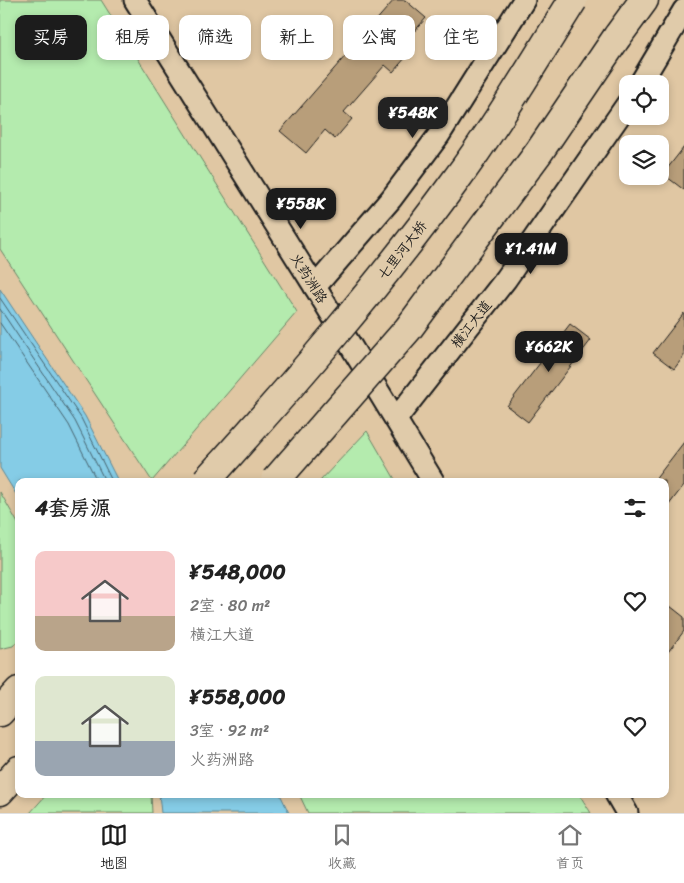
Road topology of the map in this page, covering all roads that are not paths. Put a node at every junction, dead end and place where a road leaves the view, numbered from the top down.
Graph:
1 (134, 0) edge
2 (524, 0) edge
3 (573, 0) edge
4 (635, 0) edge
5 (644, 0) edge
6 (684, 10) edge
7 (617, 36) junction
8 (645, 75) edge
9 (619, 116) edge
10 (315, 287) junction
11 (396, 419) junction
12 (209, 478) edge
13 (278, 478) edge
14 (431, 478) edge
15 (15, 695) edge
16 (0, 712) edge
17 (15, 774) edge
18 (0, 791) edge
19 (618, 798) edge
20 (627, 813) edge

1 - 10 main road, 火药洲路
2 - 10 main road
3 - 12 highway, 七里河大桥, bridge
4 - 7 highway
5 - 7 highway
6 - 8 main road
7 - 13 highway, bridge
9 - 11 main road, 横江大道
10 - 11 main road, 火药洲路
11 - 14 main road, 火药洲路
15 - 16 highway
17 - 18 highway
19 - 20 main road

